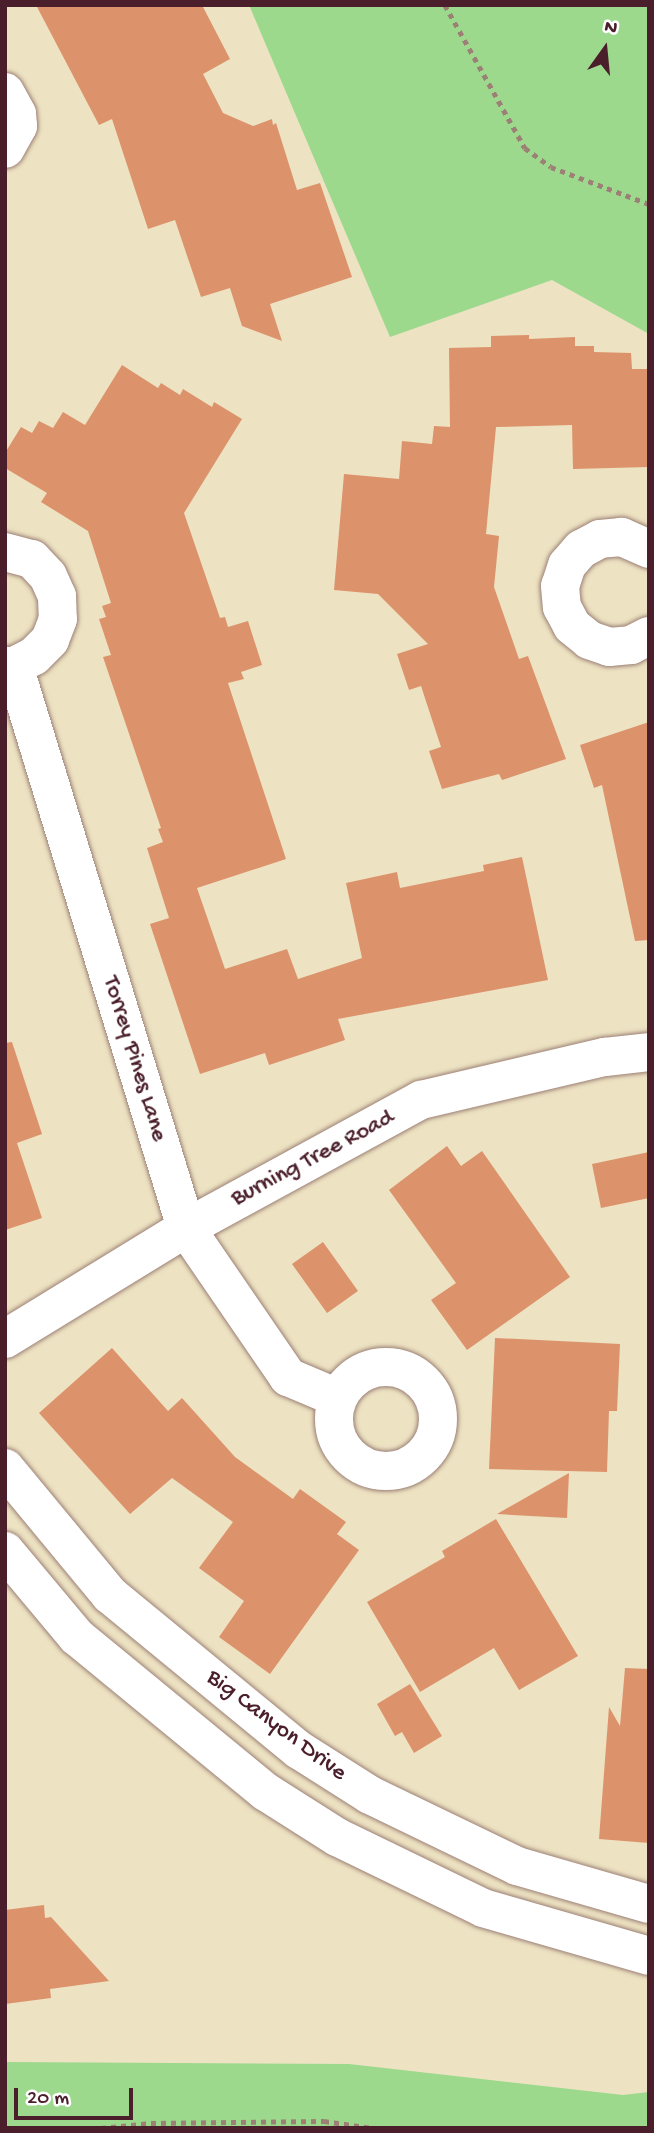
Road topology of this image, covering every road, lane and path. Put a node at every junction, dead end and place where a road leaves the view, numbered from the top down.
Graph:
1 (445, 5) edge
2 (5, 92) edge
3 (5, 149) edge
4 (649, 204) edge
5 (649, 549) edge
6 (5, 552) edge
7 (649, 636) edge
8 (10, 666) edge
9 (649, 1052) edge
10 (186, 1228) junction
11 (5, 1339) edge
12 (338, 1398) dead end
13 (5, 1468) edge
14 (5, 1551) edge
15 (649, 1904) edge
16 (649, 1956) edge
17 (101, 2128) edge
18 (373, 2128) edge

1 - 4 path
2 - 3 street
5 - 7 street
6 - 8 street, Torrey Pines Lane
8 - 10 street, Torrey Pines Lane
9 - 10 street, Burning Tree Road
10 - 11 street, Burning Tree Road
10 - 12 street, Torrey Pines Lane
13 - 15 street, Big Canyon Drive
14 - 16 street
17 - 18 path

